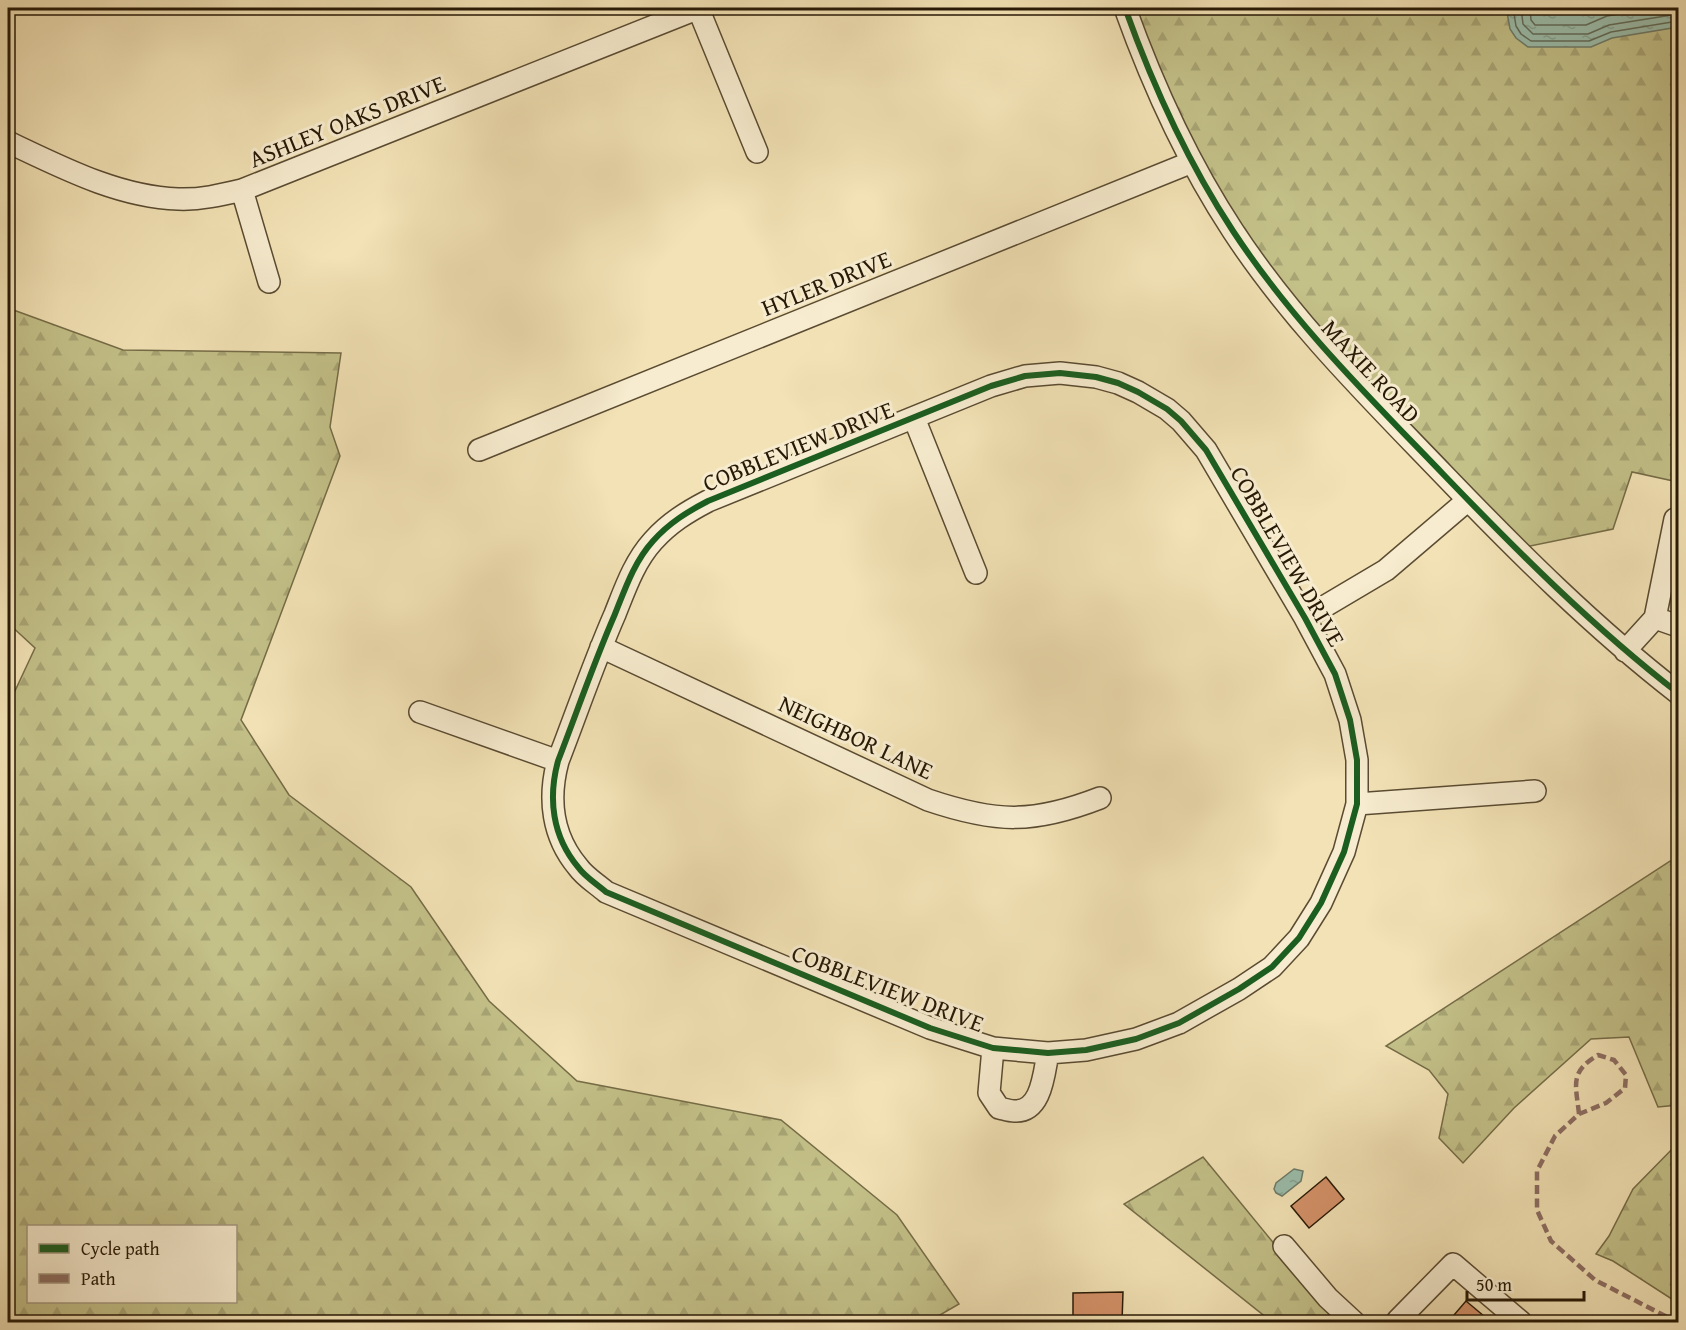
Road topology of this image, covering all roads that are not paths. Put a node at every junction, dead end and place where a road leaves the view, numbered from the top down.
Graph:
1 (698, 8) edge
2 (1125, 8) edge
3 (8, 142) edge
4 (757, 152) dead end
5 (1192, 162) junction
6 (242, 190) junction
7 (268, 282) dead end
8 (914, 418) junction
9 (479, 450) dead end
10 (1468, 500) junction
11 (1678, 520) edge
12 (976, 573) dead end
13 (1305, 618) junction
14 (1655, 618) junction
15 (1678, 626) edge
16 (601, 647) junction
17 (1625, 651) junction
18 (1678, 693) edge
19 (420, 712) dead end
20 (558, 760) junction
21 (1535, 791) dead end
22 (1100, 798) dead end
23 (1357, 804) junction
24 (993, 1048) junction
25 (1048, 1053) junction
26 (1284, 1246) dead end
27 (1398, 1320) dead end
28 (1354, 1323) edge
29 (1521, 1323) edge

1 - 4 street
1 - 6 street, ASHLEY OAKS DRIVE
2 - 5 street, MAXIE ROAD
3 - 6 street, ASHLEY OAKS DRIVE
5 - 9 street, HYLER DRIVE
5 - 10 street, MAXIE ROAD
6 - 7 street
8 - 12 street
8 - 13 street, COBBLEVIEW DRIVE
8 - 16 street, COBBLEVIEW DRIVE
10 - 13 street
10 - 17 street, MAXIE ROAD
11 - 14 street
13 - 23 street, COBBLEVIEW DRIVE
14 - 15 street
14 - 17 street
16 - 20 street, COBBLEVIEW DRIVE
16 - 22 street, NEIGHBOR LANE
17 - 18 street, MAXIE ROAD
19 - 20 street
20 - 24 street, COBBLEVIEW DRIVE
21 - 23 street
23 - 25 street, COBBLEVIEW DRIVE
24 - 25 street, COBBLEVIEW DRIVE
24 - 25 street
26 - 28 street
27 - 29 street

